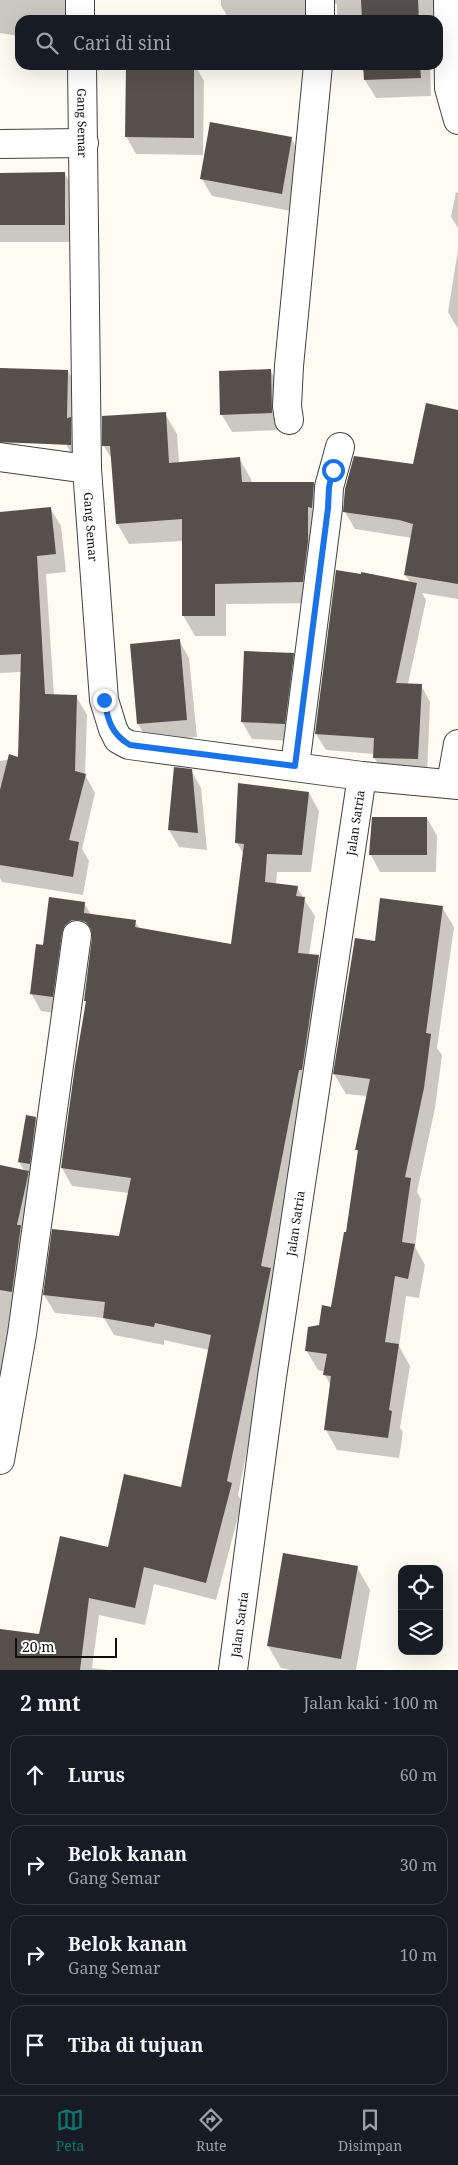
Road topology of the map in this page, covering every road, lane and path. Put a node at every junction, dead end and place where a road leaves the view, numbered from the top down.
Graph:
1 (80, 0) edge
2 (320, 0) edge
3 (448, 0) edge
4 (80, 15) edge
5 (320, 15) edge
6 (82, 70) edge
7 (318, 70) edge
8 (458, 120) edge
9 (84, 143) junction
10 (0, 144) edge
11 (289, 420) dead end
12 (340, 446) dead end
13 (0, 457) edge
14 (87, 469) junction
15 (458, 744) edge
16 (295, 766) junction
17 (362, 776) junction
18 (454, 784) edge
19 (77, 935) dead end
20 (0, 1460) edge
21 (233, 1670) edge

1 - 4 street
2 - 5 street
3 - 8 street
6 - 9 street, Gang Semar
7 - 11 street
9 - 10 street
9 - 14 street, Gang Semar
12 - 16 street
13 - 14 street
14 - 16 street, Gang Semar
15 - 18 street
16 - 17 street, Gang Semar
17 - 18 street, Gang Semar
17 - 21 street, Jalan Satria
19 - 20 street

